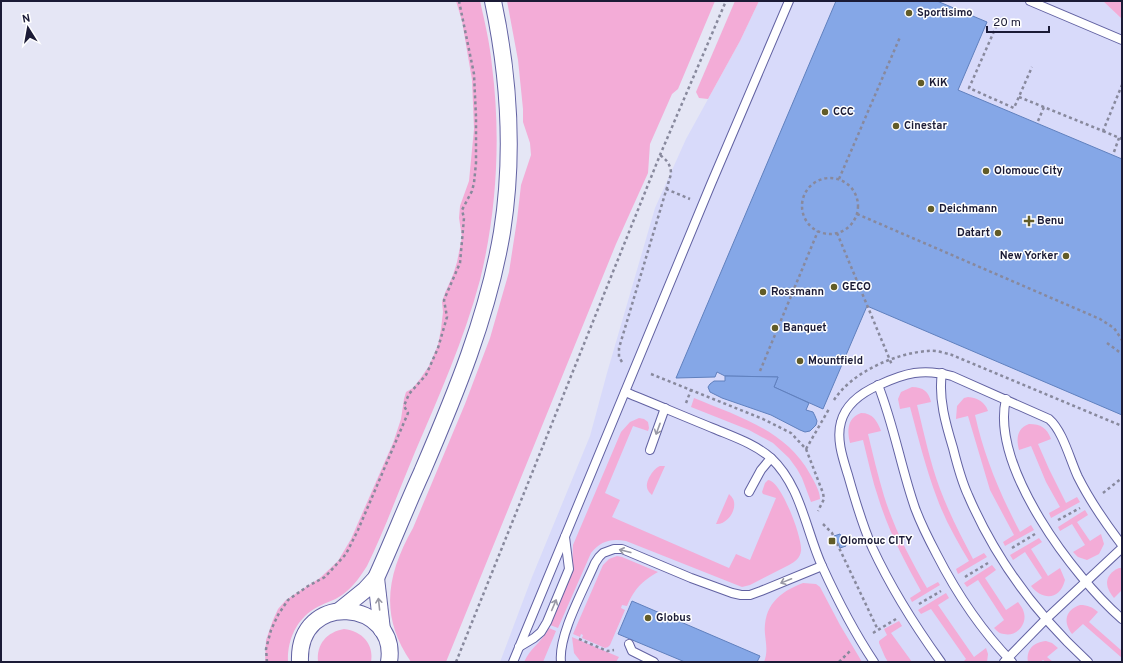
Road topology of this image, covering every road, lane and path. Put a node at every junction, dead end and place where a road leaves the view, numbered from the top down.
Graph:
1 (459, 1) edge
2 (493, 1) edge
3 (726, 1) edge
4 (789, 1) edge
5 (1030, 1) edge
6 (998, 20) dead end
7 (900, 37) dead end
8 (1122, 40) edge
9 (1032, 67) dead end
10 (1122, 85) edge
11 (1019, 96) junction
12 (1044, 107) junction
13 (1038, 121) dead end
14 (1103, 131) junction
15 (1121, 138) edge
16 (1114, 152) dead end
17 (660, 155) junction
18 (839, 179) junction
19 (666, 189) junction
20 (681, 195) dead end
21 (858, 214) junction
22 (818, 231) junction
23 (837, 233) junction
24 (1122, 340) edge
25 (1107, 343) dead end
26 (1122, 354) edge
27 (626, 364) dead end
28 (892, 368) dead end
29 (760, 371) dead end
30 (942, 373) junction
31 (878, 385) junction
32 (691, 390) dead end
33 (625, 392) junction
34 (1006, 399) junction
35 (685, 405) dead end
36 (665, 408) junction
37 (650, 450) dead end
38 (771, 458) junction
39 (1122, 478) edge
40 (749, 492) dead end
41 (1100, 496) dead end
42 (1082, 506) dead end
43 (1054, 523) dead end
44 (1036, 534) dead end
45 (565, 537) junction
46 (1122, 547) edge
47 (1008, 550) dead end
48 (990, 562) dead end
49 (822, 566) junction
50 (376, 578) junction
51 (961, 579) dead end
52 (1086, 582) junction
53 (943, 590) dead end
54 (915, 607) dead end
55 (339, 611) junction
56 (897, 618) dead end
57 (1046, 619) junction
58 (1122, 619) edge
59 (382, 630) junction
60 (873, 633) dead end
61 (572, 636) dead end
62 (629, 644) dead end
63 (519, 646) junction
64 (853, 648) dead end
65 (614, 650) dead end
66 (392, 658) edge
67 (456, 661) edge
68 (1008, 661) edge
69 (267, 662) edge
70 (300, 662) edge
71 (513, 662) edge
72 (561, 662) edge
73 (654, 662) edge
74 (839, 662) edge
75 (874, 662) edge
76 (941, 662) edge
77 (1088, 662) edge

1 - 69 path
2 - 50 street
3 - 17 path
4 - 33 lane
5 - 8 lane
6 - 11 path
7 - 18 path
9 - 11 path
10 - 14 path
11 - 12 path
12 - 13 path
12 - 14 path
14 - 15 path
15 - 16 path
17 - 19 path
17 - 67 path
18 - 21 path
18 - 22 path
19 - 20 path
19 - 27 path
21 - 23 path
21 - 24 path
22 - 23 path
22 - 29 path
23 - 28 path
25 - 26 path
30 - 31 lane
30 - 34 lane
30 - 57 lane
31 - 68 lane
31 - 76 lane
32 - 35 path
33 - 36 lane
33 - 45 lane
34 - 46 lane
34 - 52 lane
36 -> 37 lane
36 - 38 lane
38 - 40 lane
38 - 49 lane
39 - 41 path
42 - 43 path
44 - 47 path
45 - 63 lane
63 -> 45 lane
46 - 52 lane
48 - 51 path
49 -> 72 lane
49 - 75 lane
50 - 55 street
59 -> 50 street
52 - 57 lane
52 - 58 lane
53 - 54 path
55 - 59 street
55 - 70 street
56 - 60 path
57 - 68 lane
57 - 77 lane
59 - 66 street
61 - 65 path
62 - 73 lane
63 - 71 lane
64 - 74 path

